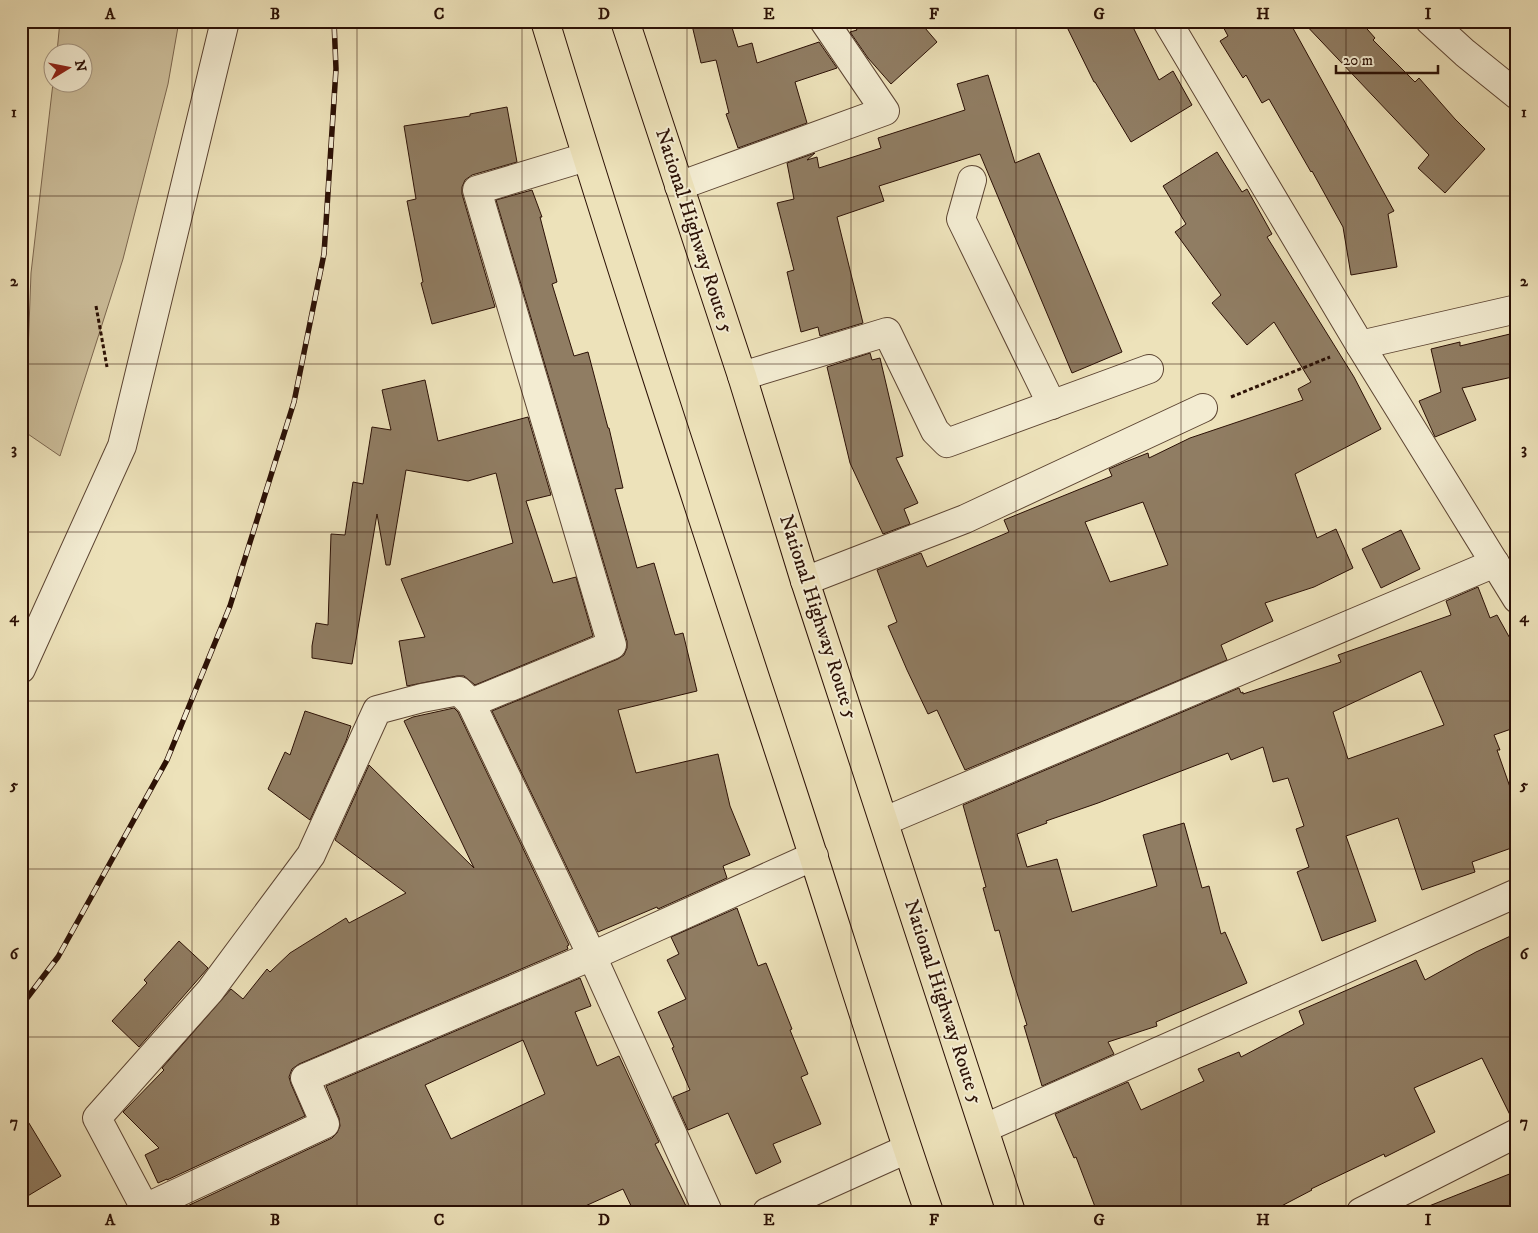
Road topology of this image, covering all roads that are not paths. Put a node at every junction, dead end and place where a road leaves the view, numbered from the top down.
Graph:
1 (225, 21) edge
2 (545, 21) edge
3 (625, 21) edge
4 (824, 21) edge
5 (1167, 21) edge
6 (1430, 21) edge
7 (1517, 95) edge
8 (586, 157) junction
9 (972, 180) dead end
10 (679, 186) junction
11 (1517, 309) edge
12 (1360, 345) junction
13 (1149, 369) dead end
14 (742, 376) junction
15 (1052, 405) junction
16 (1203, 408) road end
17 (1495, 563) junction
18 (805, 581) junction
19 (1517, 599) edge
20 (21, 668) edge
21 (470, 703) junction
22 (885, 821) junction
23 (814, 856) junction
24 (1517, 893) edge
25 (592, 956) junction
26 (984, 1128) junction
27 (1517, 1133) edge
28 (907, 1149) junction
29 (146, 1210) edge
30 (708, 1212) edge
31 (766, 1212) edge
32 (929, 1212) edge
33 (1011, 1212) edge
34 (1361, 1212) edge

1 - 20 street
2 - 8 highway
3 - 10 highway, National Highway Route 5
4 - 10 street
5 - 12 street
6 - 7 street
8 - 21 street
8 - 23 highway
9 - 15 street
10 - 14 highway, National Highway Route 5
11 - 12 street
12 - 17 street
13 - 15 street
14 - 15 street
14 - 18 highway, National Highway Route 5
16 - 18 street
17 - 19 street
17 - 22 street
18 - 22 highway, National Highway Route 5
21 - 25 street
21 - 29 street
22 - 26 highway, National Highway Route 5
23 - 25 street
23 - 28 highway
24 - 26 street
25 - 29 street
25 - 30 street
26 - 33 highway, National Highway Route 5
27 - 34 street
28 - 31 street
28 - 32 highway

